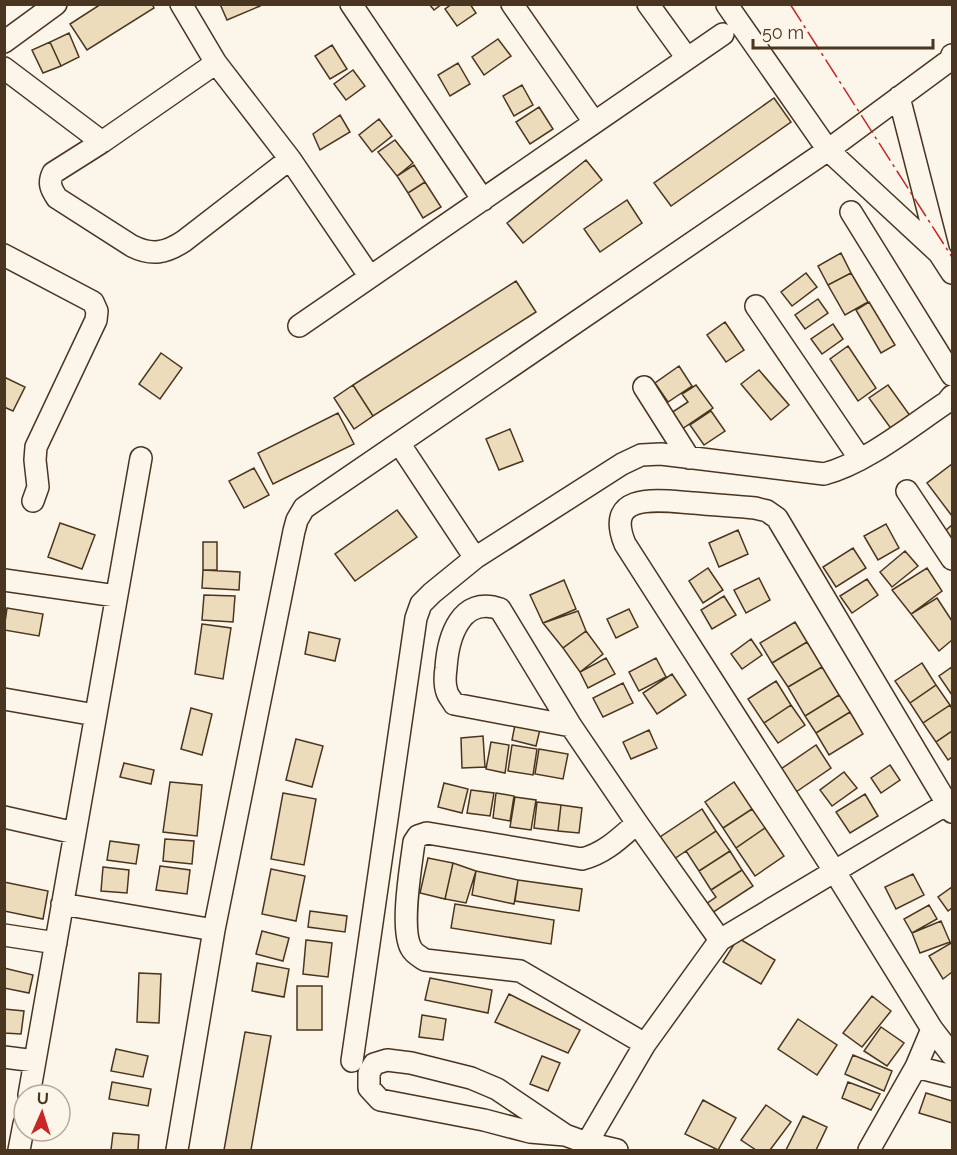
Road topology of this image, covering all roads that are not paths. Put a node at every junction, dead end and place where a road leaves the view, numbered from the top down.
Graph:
1 (56, 4) edge
2 (181, 4) edge
3 (351, 4) edge
4 (512, 4) edge
5 (648, 4) edge
6 (727, 5) edge
7 (723, 34) dead end
8 (4, 42) edge
9 (952, 55) edge
10 (687, 58) junction
11 (216, 63) junction
12 (4, 69) edge
13 (899, 97) junction
14 (594, 122) junction
15 (102, 142) junction
16 (828, 150) junction
17 (290, 159) junction
18 (483, 200) junction
19 (851, 212) dead end
20 (939, 253) junction
21 (4, 255) edge
22 (952, 273) edge
23 (370, 277) junction
24 (756, 306) dead end
25 (299, 326) dead end
26 (952, 375) edge
27 (644, 387) dead end
28 (952, 396) edge
29 (399, 443) junction
30 (141, 458) dead end
31 (689, 458) junction
32 (860, 459) junction
33 (907, 491) dead end
34 (33, 501) dead end
35 (475, 558) junction
36 (952, 559) edge
37 (4, 580) edge
38 (116, 596) junction
39 (4, 699) edge
40 (95, 715) junction
41 (571, 726) junction
42 (951, 806) edge
43 (4, 817) edge
44 (637, 823) junction
45 (75, 833) junction
46 (835, 872) junction
47 (62, 904) junction
48 (214, 930) junction
49 (4, 936) edge
50 (720, 940) junction
51 (56, 943) junction
52 (932, 1029) junction
53 (645, 1044) junction
54 (952, 1055) edge
55 (4, 1057) edge
56 (35, 1061) junction
57 (352, 1061) dead end
58 (916, 1067) junction
59 (952, 1076) edge
60 (31, 1083) edge
61 (565, 1134) junction
62 (587, 1143) junction
63 (177, 1150) edge
64 (617, 1150) edge
65 (868, 1150) edge

1 - 8 street
2 - 11 street
3 - 18 street
4 - 14 street
5 - 10 street
6 - 16 street
7 - 10 street
9 - 13 street
10 - 14 street
11 - 15 street
11 - 17 street
12 - 15 street
13 - 16 street
13 - 20 street
14 - 18 street
15 - 17 street
16 - 20 street
16 - 29 street
17 - 23 street
18 - 23 street
19 - 26 street
20 - 22 street
21 - 34 street
23 - 25 street
24 - 32 street
27 - 31 street
28 - 32 street
29 - 35 street
29 - 48 street
30 - 38 street
31 - 32 street
31 - 35 street
33 - 36 street
35 - 57 street
37 - 38 street
38 - 40 street
39 - 40 street
40 - 45 street
41 - 41 street
41 - 44 street
42 - 46 street
42 - 46 street
43 - 45 street
44 - 50 street
44 - 53 street
45 - 47 street
46 - 50 street
46 - 52 street
47 - 48 street
47 - 51 street
48 - 63 street
49 - 51 street
50 - 53 street
51 - 56 street
52 - 54 street
52 - 58 street
53 - 62 street
55 - 56 street
56 - 60 street
58 - 59 street
58 - 65 street
61 - 61 street
61 - 62 street
62 - 64 street

